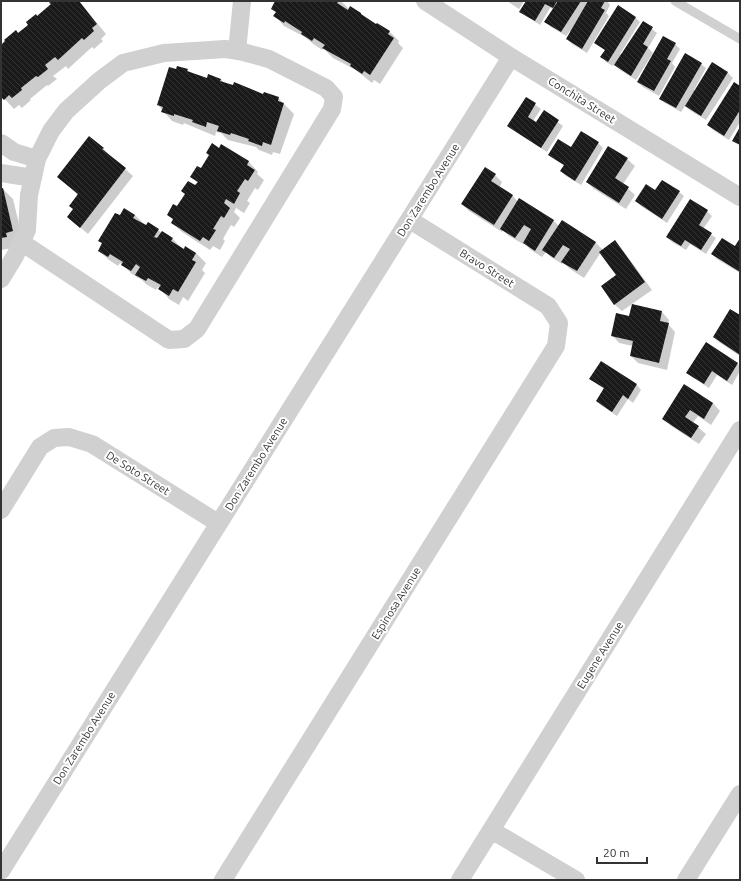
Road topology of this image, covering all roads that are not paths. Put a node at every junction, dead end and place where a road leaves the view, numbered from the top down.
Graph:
1 (242, 1) edge
2 (425, 1) edge
3 (675, 1) edge
4 (740, 39) edge
5 (237, 51) junction
6 (511, 57) junction
7 (1, 142) edge
8 (37, 159) junction
9 (1, 173) edge
10 (33, 178) junction
11 (740, 198) edge
12 (410, 220) junction
13 (21, 242) junction
14 (1, 279) edge
15 (559, 323) joint
16 (740, 430) edge
17 (1, 510) edge
18 (218, 523) junction
19 (740, 794) edge
20 (491, 830) junction
21 (1, 871) edge
22 (223, 880) edge
23 (460, 880) edge
24 (576, 880) edge
25 (686, 880) edge

1 - 5 street
2 - 6 street, Conchita Street
3 - 4 lane
5 - 8 street
5 - 13 street
6 - 11 street, Conchita Street
6 - 12 street, Don Zarembo Avenue
7 - 8 street
8 - 10 street
9 - 10 street
10 - 13 street
12 - 15 street, Bravo Street
12 - 18 street, Don Zarembo Avenue
13 - 14 street
15 - 22 street, Espinosa Avenue
16 - 20 street, Eugene Avenue
17 - 18 street, De Soto Street
18 - 21 street, Don Zarembo Avenue
19 - 25 street
20 - 23 street, Eugene Avenue
20 - 24 street

